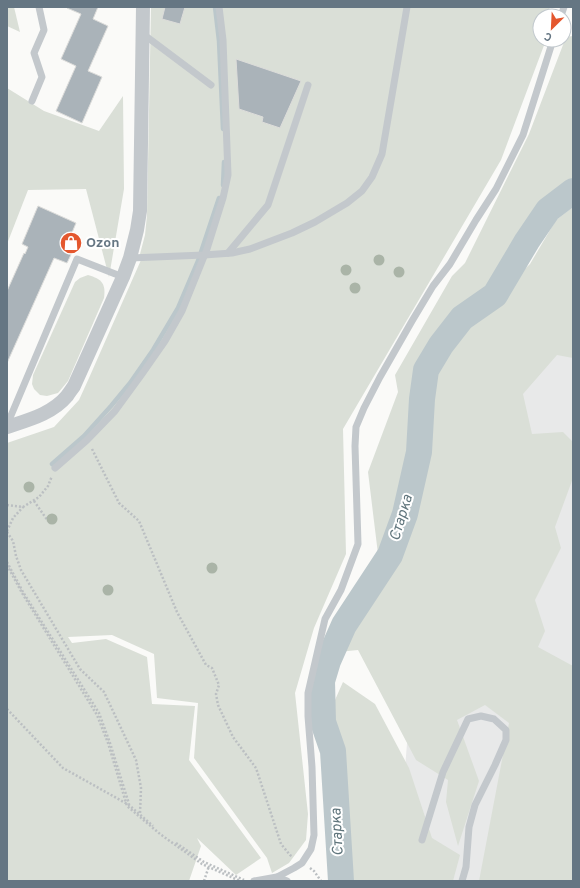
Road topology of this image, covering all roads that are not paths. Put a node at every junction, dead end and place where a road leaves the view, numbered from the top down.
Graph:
1 (39, 7) edge
2 (143, 7) edge
3 (219, 7) edge
4 (407, 7) edge
5 (143, 34) junction
6 (550, 48) edge
7 (210, 85) dead end
8 (308, 85) dead end
9 (32, 101) dead end
10 (228, 254) junction
11 (204, 255) junction
12 (130, 258) junction
13 (123, 277) junction
14 (7, 426) edge
15 (55, 468) road end
16 (422, 840) dead end
17 (277, 877) junction
18 (254, 881) edge
19 (287, 881) edge
20 (462, 881) edge

1 - 9 lane
2 - 5 street
3 - 11 lane
4 - 10 lane
5 - 7 lane
5 - 12 street
6 - 17 lane
8 - 10 lane
10 - 11 lane
11 - 12 lane
11 - 15 lane
12 - 13 street
13 - 14 street
13 - 14 lane
16 - 20 lane
17 - 18 lane
17 - 19 lane

